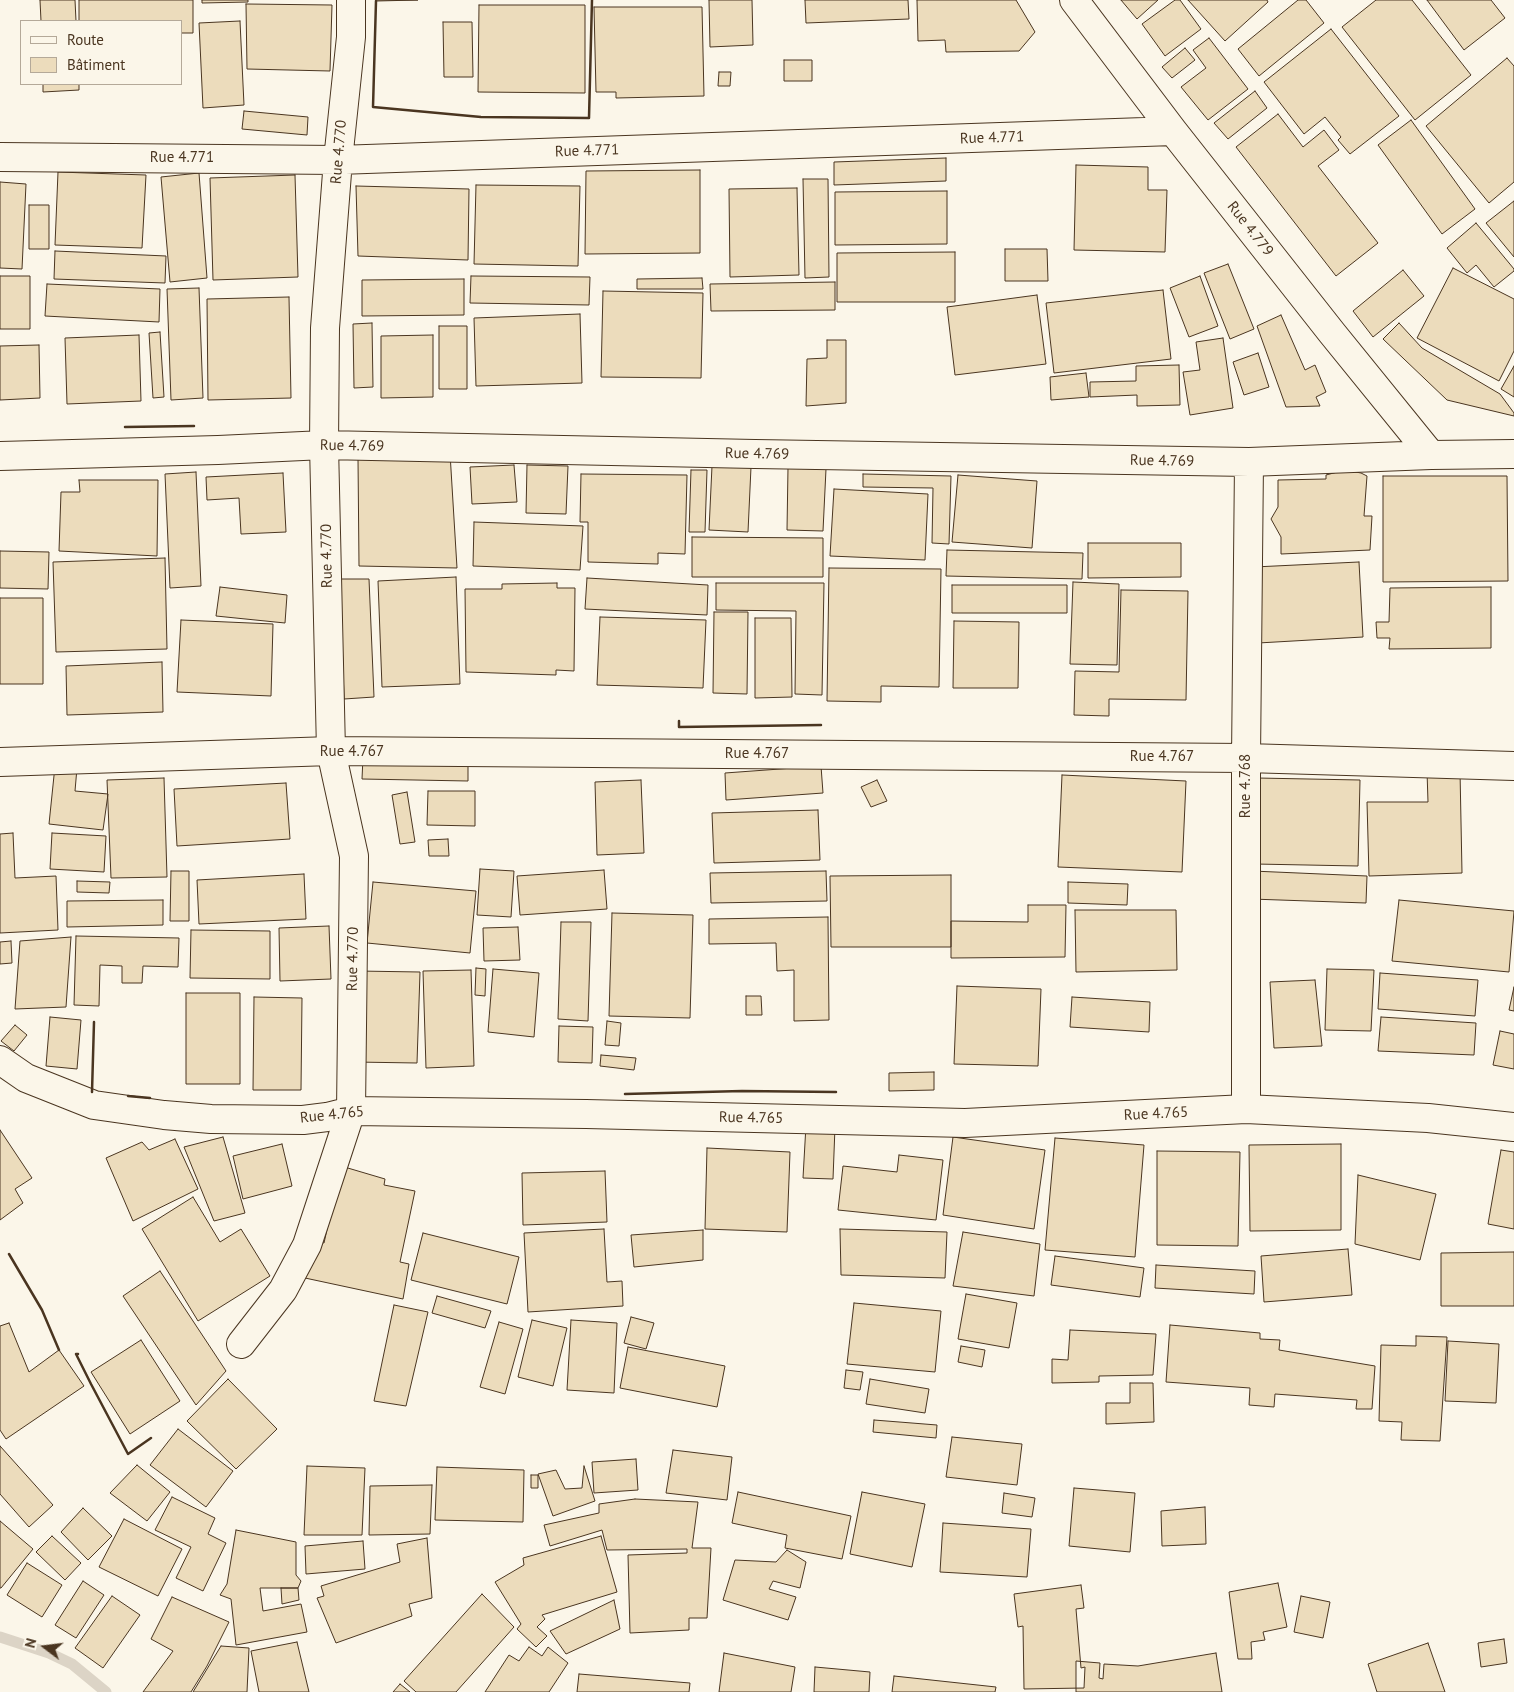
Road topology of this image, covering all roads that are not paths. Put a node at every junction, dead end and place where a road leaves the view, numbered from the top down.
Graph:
1 (351, 0) edge
2 (1074, 0) edge
3 (1174, 132) junction
4 (0, 157) edge
5 (338, 160) junction
6 (324, 445) junction
7 (1514, 454) edge
8 (1431, 455) junction
9 (0, 456) edge
10 (1249, 462) junction
11 (331, 751) junction
12 (1246, 758) junction
13 (0, 762) edge
14 (1514, 766) edge
15 (0, 1060) edge
16 (1246, 1109) junction
17 (352, 1111) junction
18 (1514, 1128) edge
19 (241, 1344) dead end

1 - 5 street, Rue 4.770
2 - 3 street, Rue 4.779
3 - 5 street, Rue 4.771
3 - 8 street, Rue 4.779
4 - 5 street, Rue 4.771
5 - 6 street, Rue 4.770
6 - 9 street, Rue 4.769
6 - 10 street, Rue 4.769
6 - 11 street, Rue 4.770
7 - 8 street, Rue 4.769
8 - 10 street, Rue 4.769
10 - 12 street, Rue 4.768
11 - 12 street, Rue 4.767
11 - 13 street, Rue 4.767
11 - 17 street, Rue 4.770
12 - 14 street, Rue 4.767
12 - 16 street, Rue 4.768
15 - 17 street, Rue 4.765
16 - 17 street, Rue 4.765
16 - 18 street, Rue 4.765
17 - 19 street, Rue 4.770

